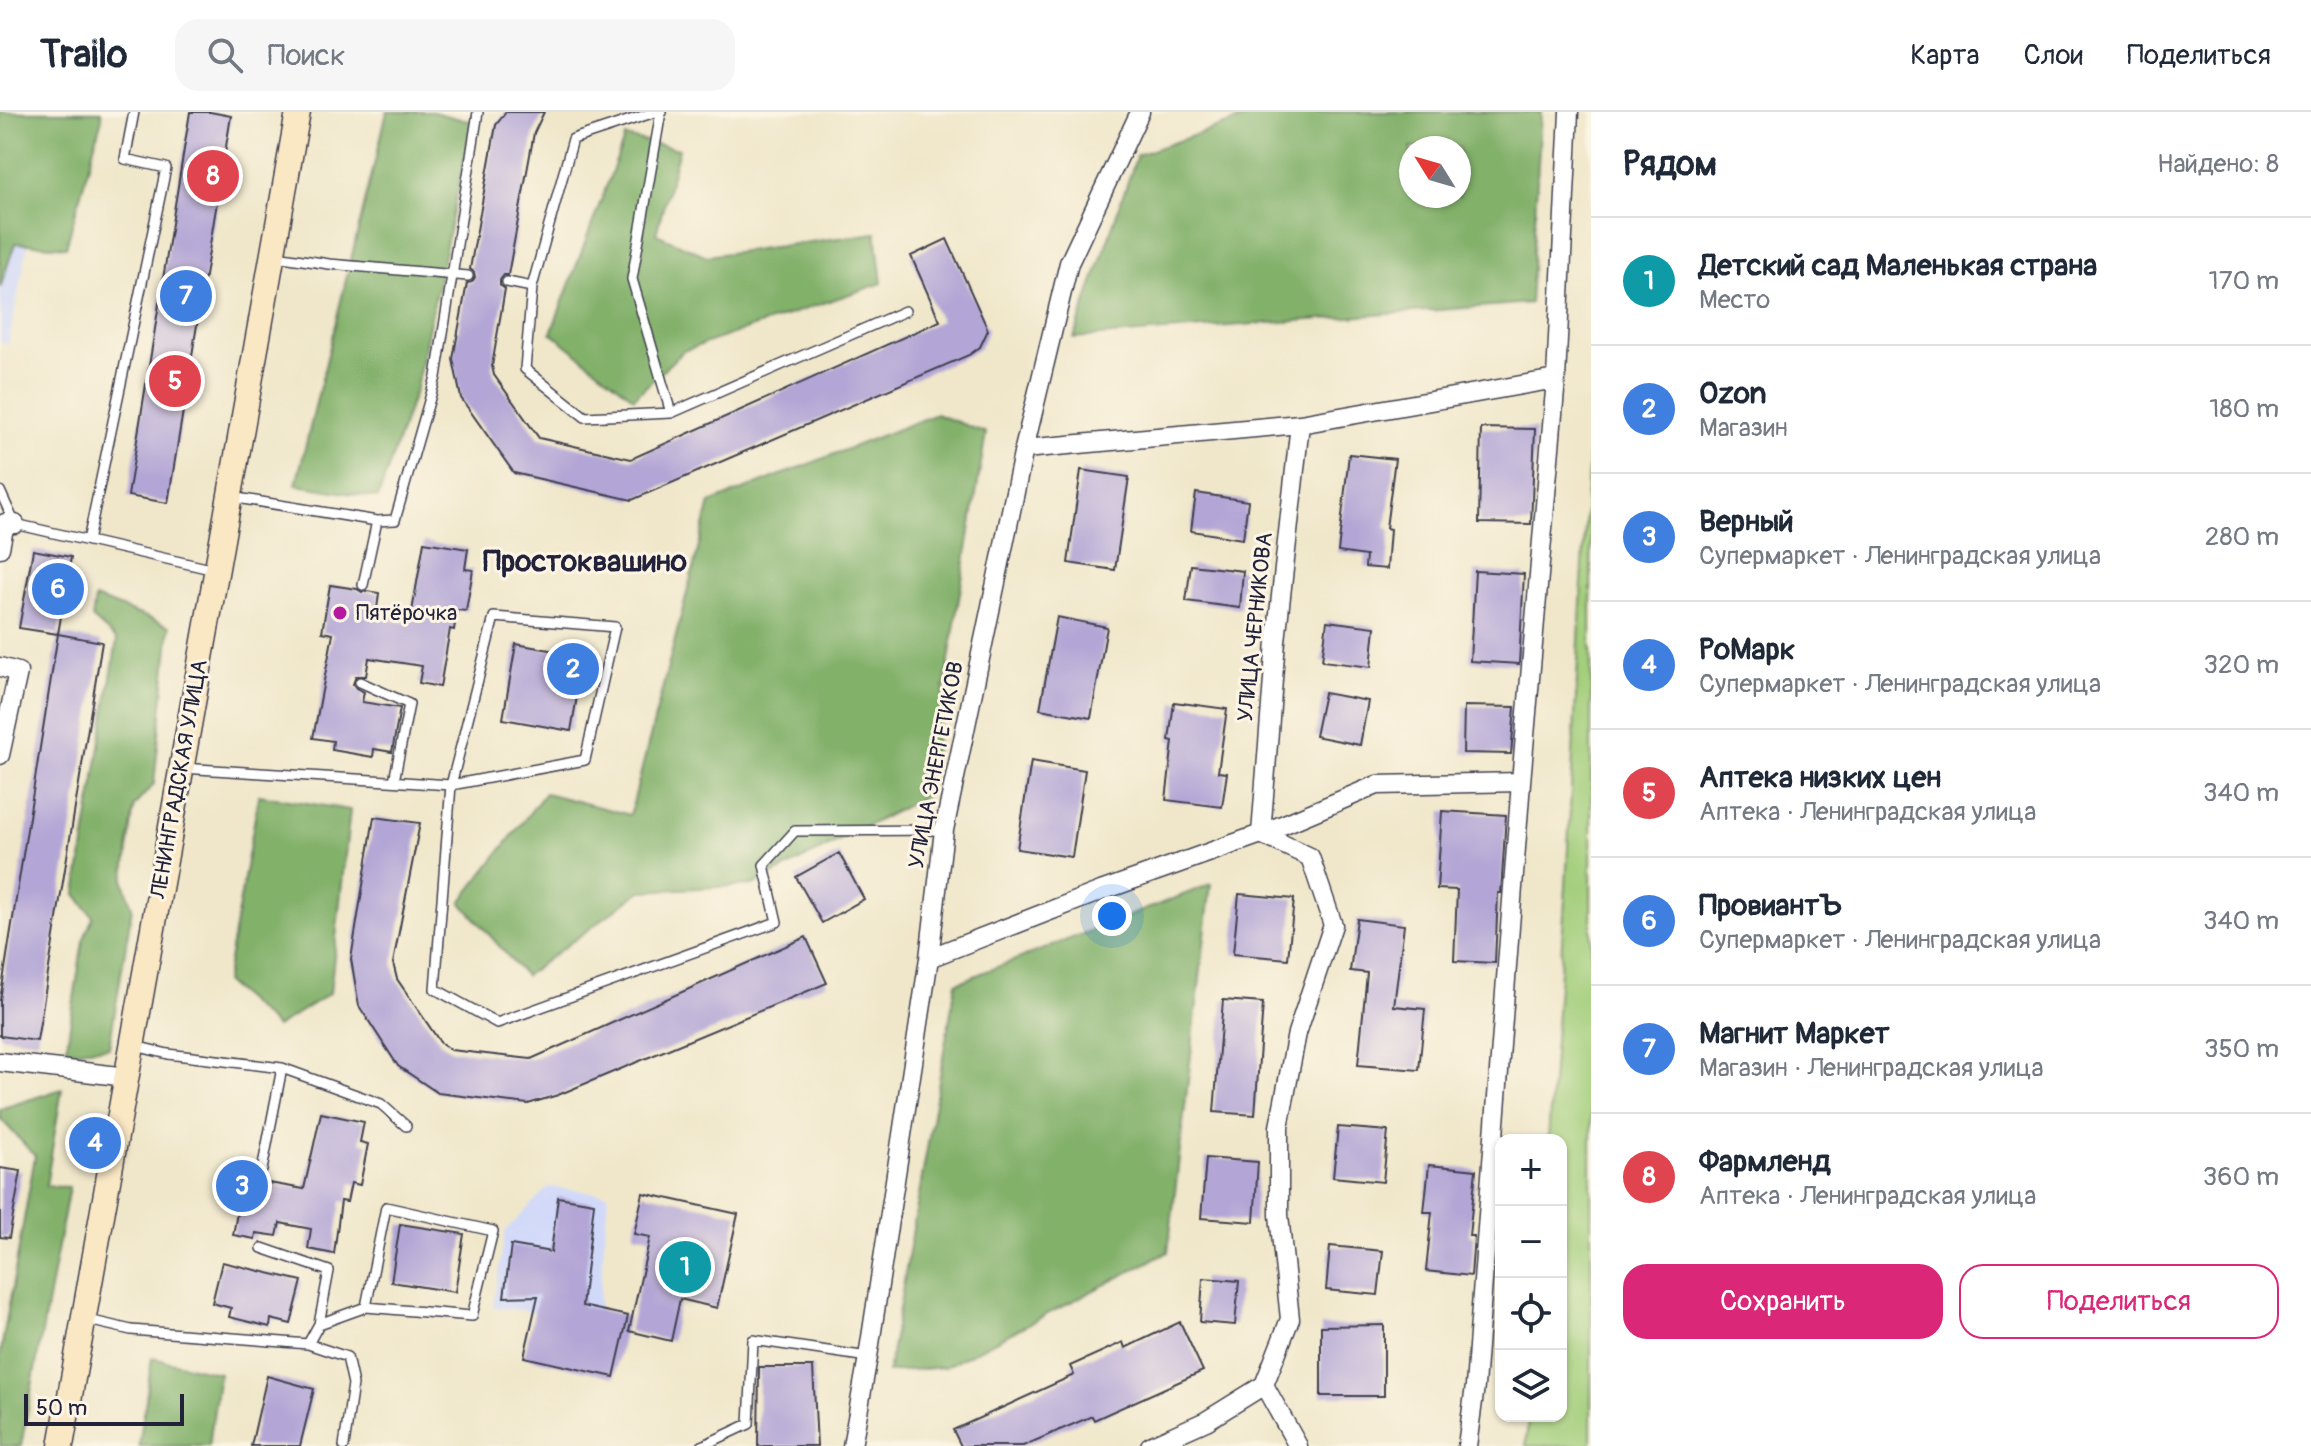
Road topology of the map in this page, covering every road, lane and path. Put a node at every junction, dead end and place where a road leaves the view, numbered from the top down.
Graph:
1 (134, 112) edge
2 (298, 112) edge
3 (478, 112) edge
4 (655, 112) edge
5 (661, 112) edge
6 (1140, 112) edge
7 (1569, 112) edge
8 (272, 256) junction
9 (453, 273) junction
10 (468, 276) dead end
11 (507, 282) dead end
12 (532, 287) junction
13 (905, 311) dead end
14 (1556, 379) junction
15 (671, 413) junction
16 (1300, 424) junction
17 (1024, 449) junction
18 (0, 491) edge
19 (230, 497) junction
20 (377, 521) junction
21 (7, 523) edge
22 (88, 541) junction
23 (0, 548) edge
24 (216, 570) junction
25 (363, 585) dead end
26 (0, 667) edge
27 (360, 682) dead end
28 (0, 755) edge
29 (181, 768) junction
30 (394, 781) junction
31 (1521, 782) junction
32 (451, 785) junction
33 (944, 830) junction
34 (1261, 834) junction
35 (929, 958) junction
36 (132, 1046) junction
37 (0, 1062) edge
38 (282, 1068) junction
39 (127, 1077) junction
40 (406, 1126) dead end
41 (262, 1170) dead end
42 (262, 1248) dead end
43 (366, 1307) junction
44 (84, 1319) junction
45 (319, 1324) junction
46 (308, 1344) junction
47 (868, 1357) junction
48 (1264, 1385) junction
49 (61, 1446) edge
50 (344, 1446) edge
51 (702, 1446) edge
52 (852, 1446) edge
53 (1150, 1446) edge
54 (1298, 1446) edge
55 (1467, 1446) edge

1 - 22 lane
2 - 8 main road, ЛЕНИНГРАДСКАЯ УЛИЦА
3 - 9 lane
4 - 12 lane
5 - 15 lane
6 - 17 street, УЛИЦА ЭНЕРГЕТИКОВ
7 - 14 street
8 - 9 lane
8 - 19 main road, ЛЕНИНГРАДСКАЯ УЛИЦА
9 - 10 lane
9 - 20 lane
11 - 12 lane
12 - 15 lane
13 - 15 lane
14 - 16 street
14 - 31 street
16 - 17 street
16 - 34 street, УЛИЦА ЧЕРНИКОВА
17 - 33 street, УЛИЦА ЭНЕРГЕТИКОВ
18 - 21 lane
19 - 20 lane
19 - 24 main road, ЛЕНИНГРАДСКАЯ УЛИЦА
20 - 25 lane
21 - 22 lane
21 - 23 street
22 - 24 lane
24 - 29 main road, ЛЕНИНГРАДСКАЯ УЛИЦА
26 - 28 street
27 - 30 lane
29 - 30 lane
29 - 36 main road, ЛЕНИНГРАДСКАЯ УЛИЦА
30 - 32 lane
31 - 34 street
31 - 55 street
32 - 32 lane
32 - 33 lane
33 - 35 street, УЛИЦА ЭНЕРГЕТИКОВ
34 - 35 street
34 - 48 street
35 - 47 street, УЛИЦА ЭНЕРГЕТИКОВ
36 - 38 lane
36 - 39 main road, ЛЕНИНГРАДСКАЯ УЛИЦА
37 - 39 street
38 - 40 lane
38 - 41 lane
39 - 44 main road, ЛЕНИНГРАДСКАЯ УЛИЦА
42 - 45 lane
43 - 43 lane
43 - 45 lane
44 - 46 lane
44 - 49 main road, ЛЕНИНГРАДСКАЯ УЛИЦА
45 - 46 lane
46 - 50 lane
47 - 51 lane
47 - 52 street, УЛИЦА ЭНЕРГЕТИКОВ
48 - 53 street
48 - 54 street

